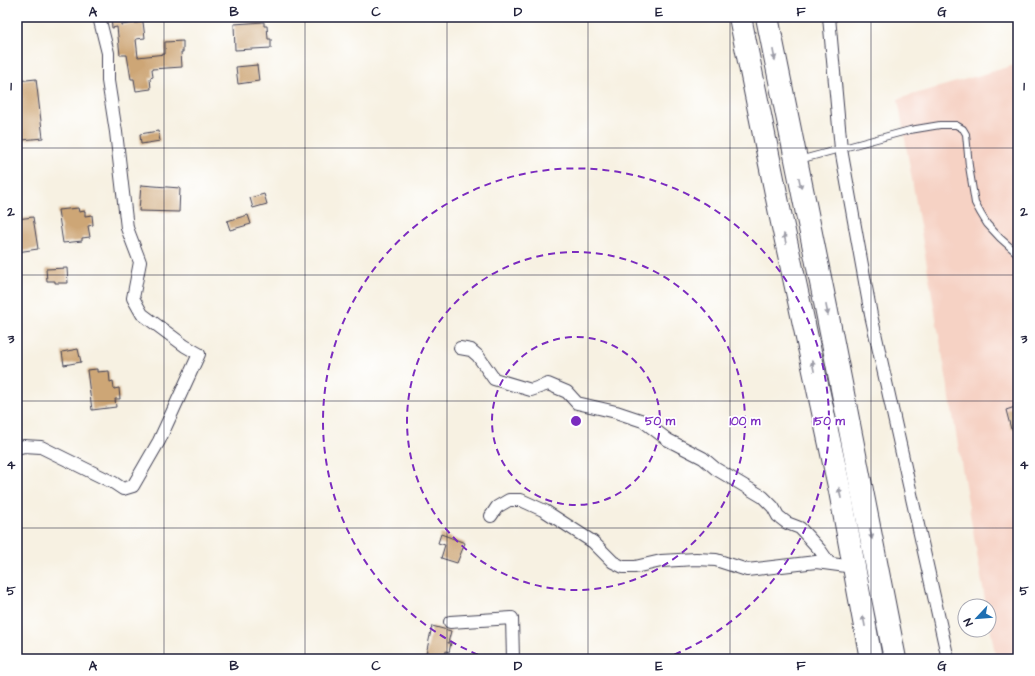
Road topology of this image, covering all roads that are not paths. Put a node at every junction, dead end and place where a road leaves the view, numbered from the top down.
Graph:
1 (98, 17) edge
2 (740, 17) edge
3 (767, 17) edge
4 (829, 17) edge
5 (841, 149) junction
6 (796, 161) junction
7 (1018, 254) edge
8 (460, 348) dead end
9 (17, 448) edge
10 (491, 516) dead end
11 (829, 563) junction
12 (854, 567) junction
13 (450, 622) dead end
14 (513, 659) edge
15 (871, 659) edge
16 (895, 659) edge
17 (948, 659) edge

1 - 9 street
12 -> 2 highway
3 -> 6 highway
4 - 5 street
5 - 6 lane
5 - 7 lane
5 - 17 street
6 -> 16 highway
8 - 11 street
10 - 11 street
11 - 12 street
15 -> 12 highway
13 - 14 street

